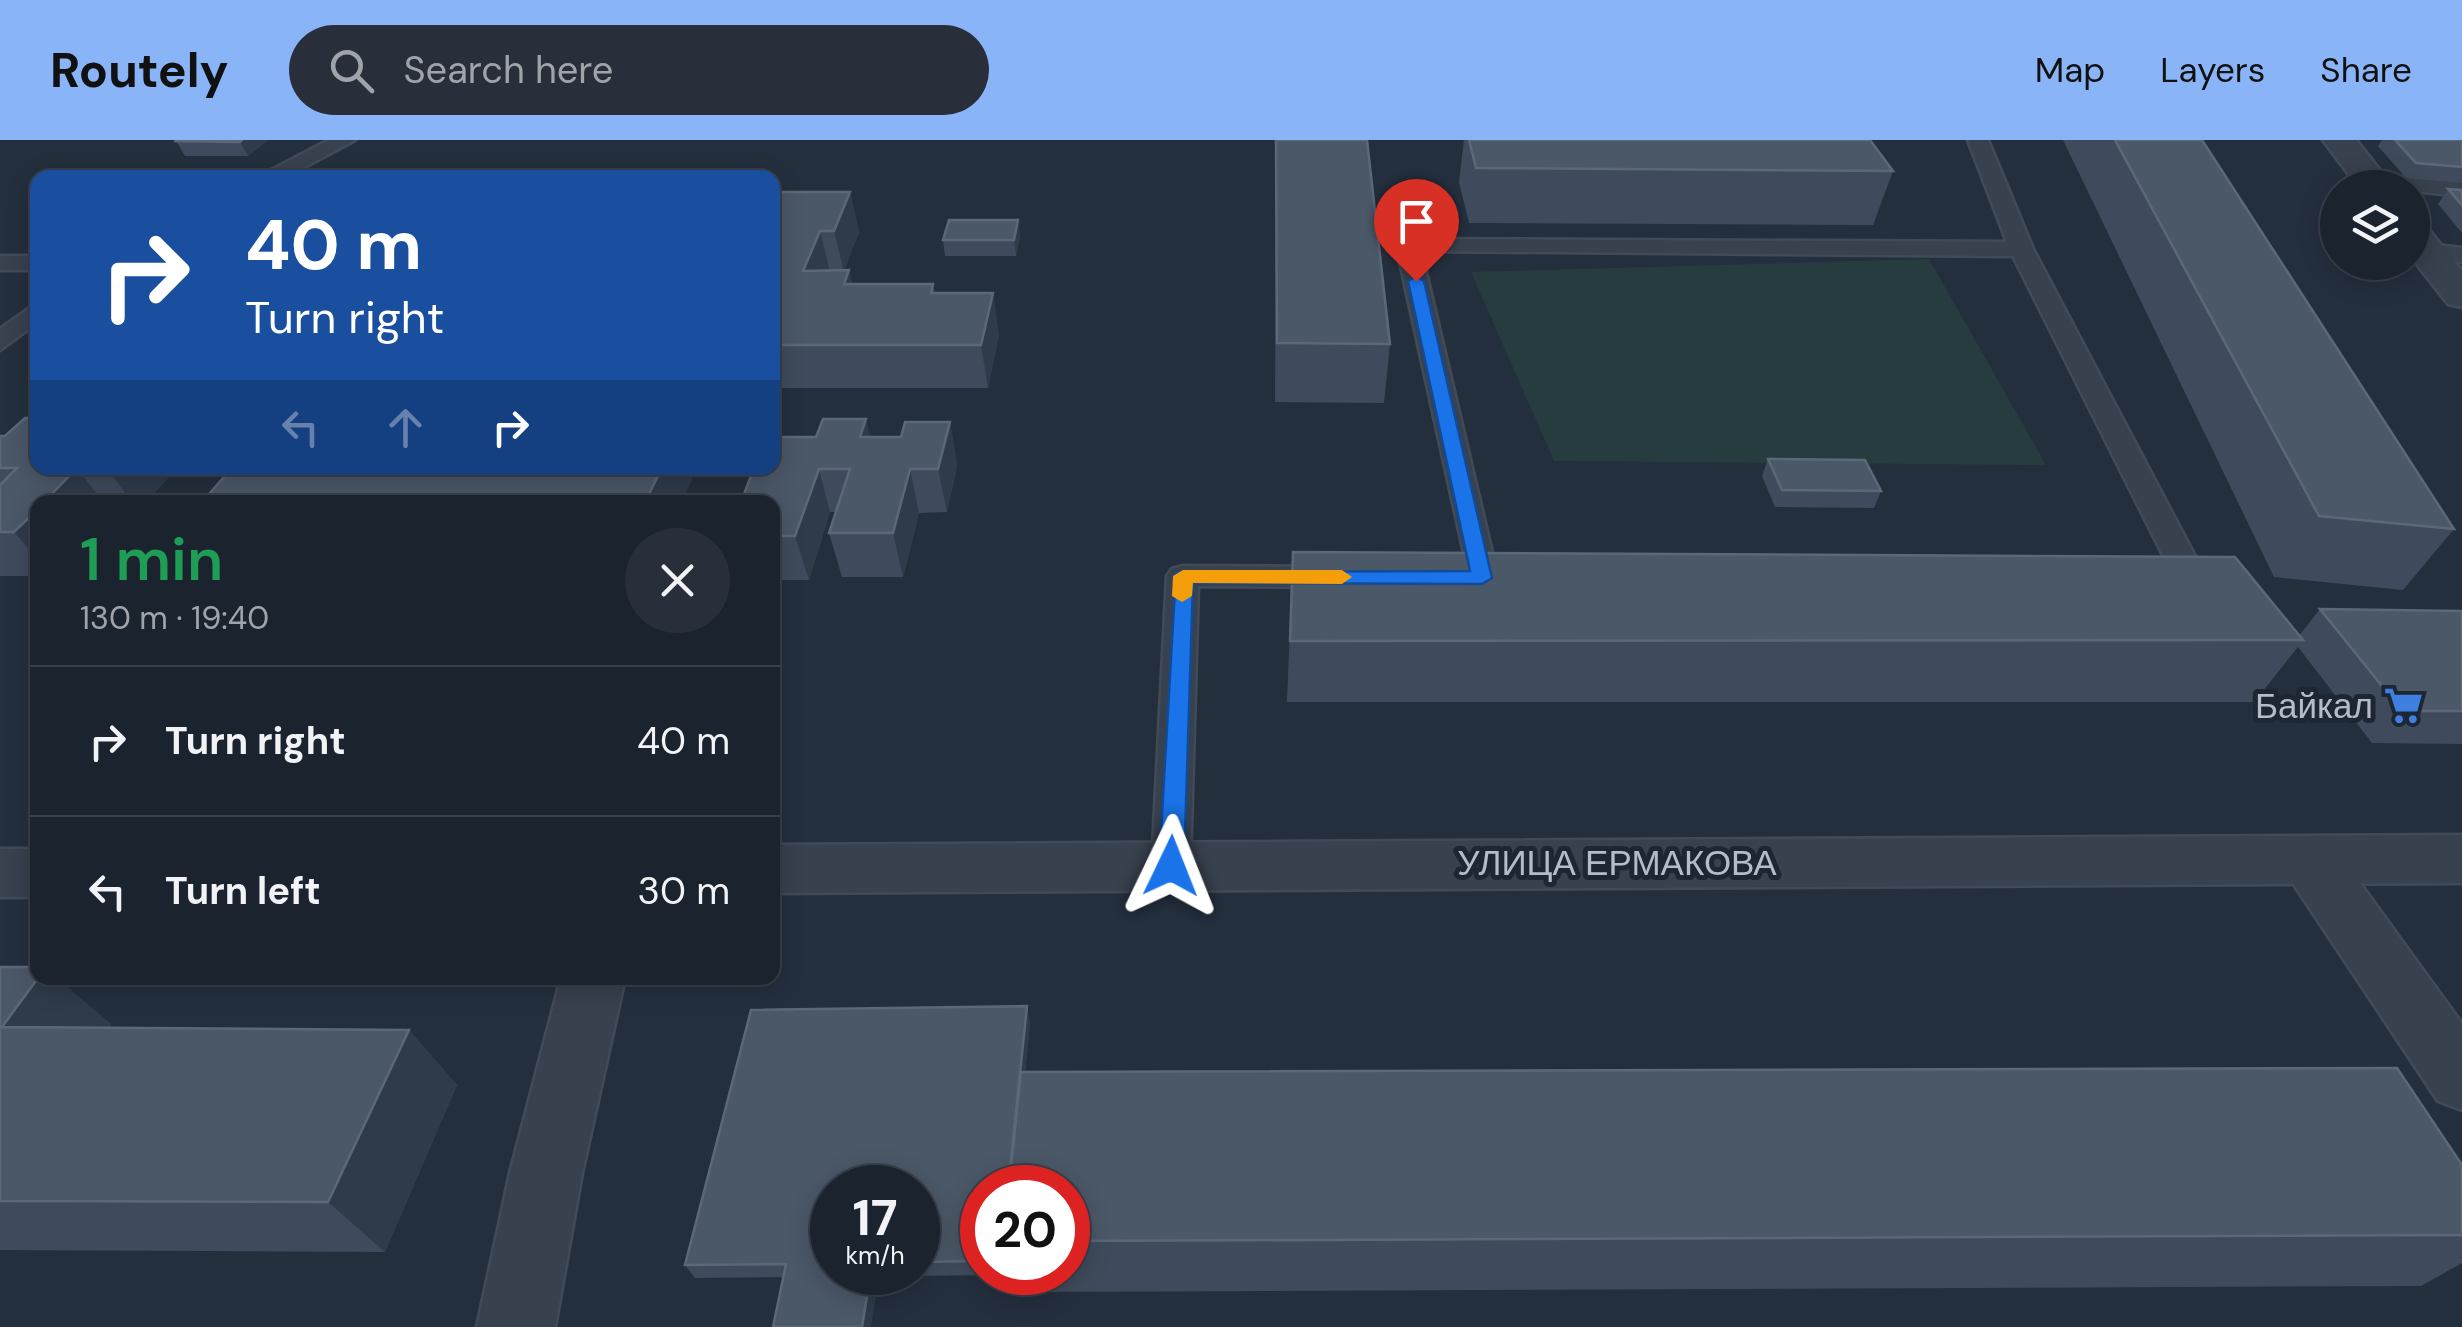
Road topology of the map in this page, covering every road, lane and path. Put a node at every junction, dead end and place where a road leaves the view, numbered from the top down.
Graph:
1 (345, 140) edge
2 (1978, 140) edge
3 (2339, 140) edge
4 (283, 170) edge
5 (2363, 170) edge
6 (2430, 187) edge
7 (2462, 189) edge
8 (2434, 246) edge
9 (2020, 249) junction
10 (0, 263) edge
11 (30, 264) edge
12 (2462, 296) edge
13 (30, 317) edge
14 (0, 342) edge
15 (1362, 577) edge
16 (1482, 578) edge
17 (2132, 579) edge
18 (2462, 859) edge
19 (2310, 860) junction
20 (1171, 866) junction
21 (780, 869) edge
22 (0, 873) edge
23 (30, 873) edge
24 (591, 985) edge
25 (2462, 1079) edge
26 (516, 1327) edge

1 - 4 lane
2 - 9 lane
3 - 5 street
6 - 7 lane
8 - 12 street
9 - 16 lane
9 - 17 lane
10 - 11 lane
13 - 14 lane
15 - 20 lane
18 - 19 street, УЛИЦА ЕРМАКОВА
19 - 20 street, УЛИЦА ЕРМАКОВА
19 - 25 street
20 - 21 street, УЛИЦА ЕРМАКОВА
22 - 23 street
24 - 26 street

